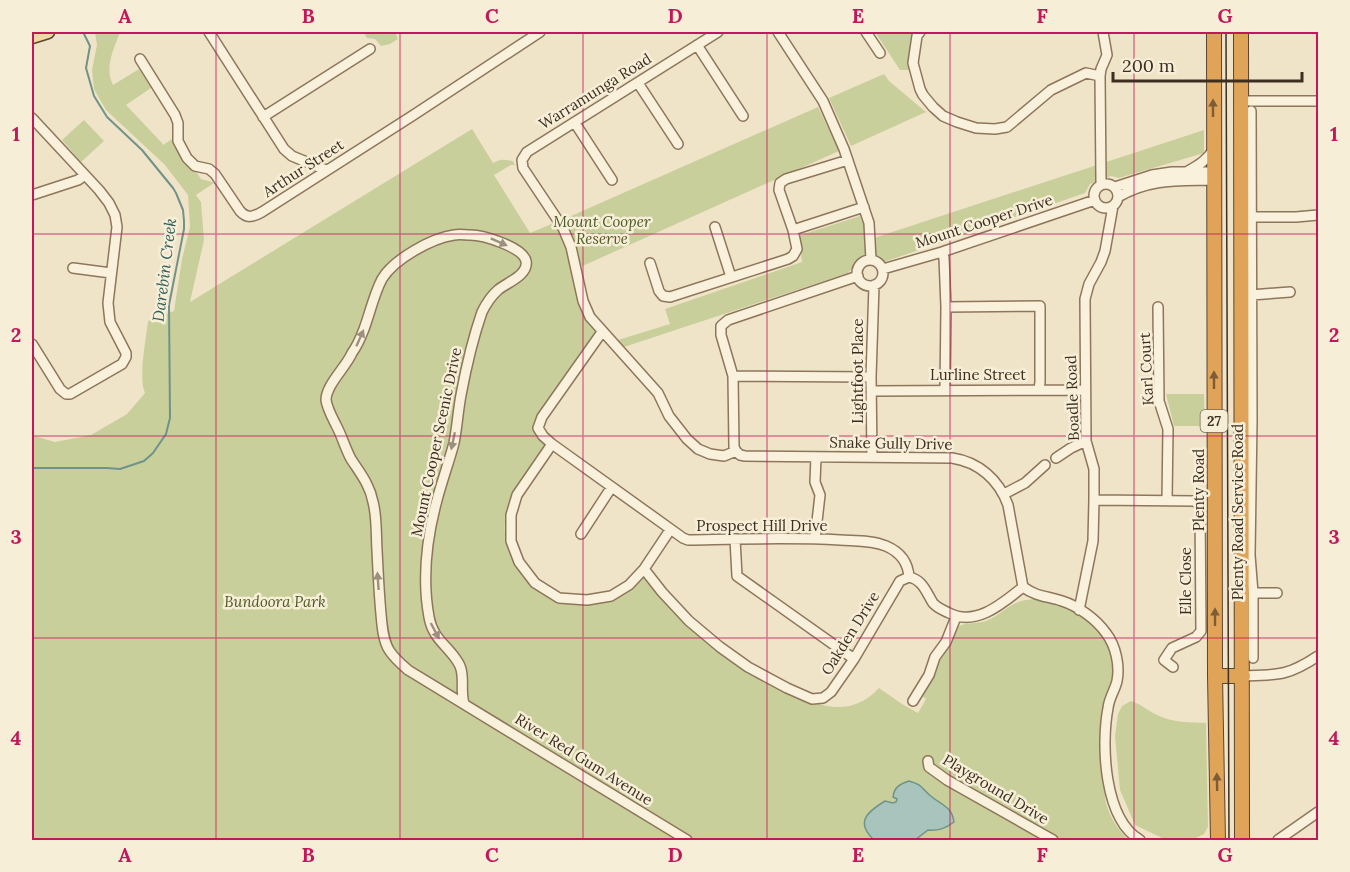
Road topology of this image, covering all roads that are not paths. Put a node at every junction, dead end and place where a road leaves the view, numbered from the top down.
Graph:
1 (48, 32) edge
2 (209, 32) edge
3 (540, 32) edge
4 (718, 32) edge
5 (778, 32) edge
6 (866, 32) edge
7 (920, 32) edge
8 (1103, 32) edge
9 (1214, 32) edge
10 (1241, 32) edge
11 (32, 37) edge
12 (698, 45) junction
13 (370, 49) dead end
14 (880, 53) dead end
15 (140, 59) dead end
16 (1100, 76) junction
17 (638, 83) junction
18 (1240, 101) junction
19 (1318, 101) edge
20 (1251, 111) dead end
21 (743, 116) dead end
22 (263, 117) junction
23 (32, 118) edge
24 (575, 123) junction
25 (1246, 125) junction
26 (678, 144) dead end
27 (1214, 149) junction
28 (297, 158) junction
29 (522, 160) joint
30 (848, 160) junction
31 (326, 170) junction
32 (85, 175) junction
33 (1188, 176) junction
34 (1226, 176) junction
35 (612, 180) dead end
36 (309, 181) junction
37 (1102, 184) junction
38 (1117, 192) junction
39 (32, 195) edge
40 (1095, 200) junction
41 (1113, 206) junction
42 (1214, 206) junction
43 (864, 207) junction
44 (1103, 207) junction
45 (1318, 215) edge
46 (1251, 216) junction
47 (1110, 224) junction
48 (715, 228) dead end
49 (793, 230) junction
50 (942, 252) junction
51 (871, 260) junction
52 (650, 263) dead end
53 (73, 268) dead end
54 (883, 269) junction
55 (111, 273) junction
56 (858, 276) junction
57 (731, 277) junction
58 (874, 285) junction
59 (1290, 292) dead end
60 (1251, 295) junction
61 (946, 307) junction
62 (1159, 307) dead end
63 (602, 332) junction
64 (32, 344) edge
65 (1246, 356) junction
66 (733, 376) junction
67 (871, 377) junction
68 (945, 389) junction
69 (1039, 389) junction
70 (872, 390) junction
71 (1085, 390) junction
72 (1086, 441) junction
73 (552, 444) junction
74 (736, 451) junction
75 (816, 457) junction
76 (872, 457) junction
77 (1056, 458) dead end
78 (1045, 465) dead end
79 (611, 488) junction
80 (1004, 494) junction
81 (1167, 500) junction
82 (1094, 501) junction
83 (670, 530) junction
84 (581, 534) dead end
85 (735, 539) junction
86 (815, 539) junction
87 (644, 569) junction
88 (909, 577) junction
89 (1023, 587) junction
90 (1252, 593) junction
91 (1277, 593) dead end
92 (1079, 610) junction
93 (956, 617) junction
94 (1248, 636) junction
95 (1318, 656) edge
96 (1252, 658) dead end
97 (854, 659) junction
98 (1173, 667) dead end
99 (1215, 676) junction
100 (1243, 676) junction
101 (913, 701) dead end
102 (464, 703) junction
103 (928, 761) dead end
104 (1318, 812) edge
105 (1288, 832) junction
106 (687, 840) edge
107 (1053, 840) edge
108 (1140, 840) edge
109 (1218, 840) edge
110 (1242, 840) edge
111 (1270, 840) edge
112 (1278, 840) edge

1 - 11 main road
2 - 22 street
3 - 31 street, Arthur Street
4 - 12 street, Warramunga Road
5 - 30 street
6 - 14 street
7 - 16 street
8 - 16 street
27 -> 9 highway, Plenty Road / 27
10 - 18 highway, Plenty Road / 27
12 - 17 street, Warramunga Road
12 - 21 street
13 - 22 street
15 - 36 street, Arthur Street
16 - 37 street
17 - 24 street, Warramunga Road
17 - 26 street
18 - 19 street
18 - 25 highway, Plenty Road / 27
20 - 25 street, Plenty Road Service Road
22 - 28 street
23 - 32 street
24 - 29 street, Warramunga Road
24 - 35 street
25 - 34 highway, Plenty Road / 27
25 - 46 street, Plenty Road Service Road
27 - 33 street
27 - 34 highway, Plenty Road / 27
28 - 31 street
28 - 36 street
29 - 63 street, Snake Gully Drive
30 - 43 street
30 - 49 street
31 - 36 street, Arthur Street
32 - 39 street
32 - 55 street
33 - 34 street
33 - 38 street
33 - 42 street
34 - 42 highway, Plenty Road / 27
34 - 65 highway, Plenty Road / 27
37 - 38 street
37 - 40 street
38 - 41 street
40 - 44 street
40 - 50 street, Mount Cooper Drive
41 - 44 street
41 - 47 street, Boadle Road
99 -> 42 highway, Plenty Road / 27
43 - 49 street
43 - 51 street
44 - 47 street
45 - 46 street
46 - 60 street, Plenty Road Service Road
47 - 71 street, Boadle Road
48 - 57 street
49 - 57 street
50 - 54 street, Mount Cooper Drive
50 - 61 street
51 - 54 street
51 - 56 street
52 - 57 street
53 - 55 street
54 - 58 street
55 - 64 street
56 - 58 street
56 - 66 street
58 - 67 street, Lightfoot Place
59 - 60 street
60 - 65 street, Plenty Road Service Road
61 - 68 street
61 - 69 street
62 - 81 street, Karl Court
63 - 73 street, Prospect Hill Drive
63 - 74 street, Snake Gully Drive
65 - 90 street, Plenty Road Service Road
65 - 94 highway, Plenty Road / 27
66 - 67 street
66 - 74 street
67 - 70 street, Lightfoot Place
68 - 69 street, Lurline Street
68 - 70 street, Lurline Street
69 - 71 street, Lurline Street
70 - 76 street, Lightfoot Place
71 - 72 street, Boadle Road
72 - 77 street
72 - 82 street, Boadle Road
73 - 79 street, Prospect Hill Drive
73 - 87 street
74 - 75 street, Snake Gully Drive
75 - 76 street, Snake Gully Drive
75 - 86 street
76 - 80 street, Snake Gully Drive
78 - 80 street
79 - 83 street, Prospect Hill Drive
79 - 84 street
80 - 89 street, Snake Gully Drive
81 - 82 street, Elle Close
81 - 98 street, Elle Close
82 - 92 street, Boadle Road
83 - 85 street, Prospect Hill Drive
83 - 87 street
85 - 86 street, Prospect Hill Drive
85 - 97 street
86 - 88 street, Prospect Hill Drive
87 - 97 street, Oakden Drive
88 - 93 street, Prospect Hill Drive
88 - 97 street, Oakden Drive
89 - 92 street
89 - 93 street
90 - 91 street
90 - 94 street, Plenty Road Service Road
92 - 108 street
93 - 101 street
94 - 96 street, Plenty Road Service Road
94 - 100 highway, Plenty Road / 27
95 - 100 street
99 - 100 highway
109 -> 99 highway, Plenty Road / 27
100 - 110 highway, Plenty Road / 27
102 -> 102 street, Mount Cooper Scenic Drive
102 - 106 street, River Red Gum Avenue
103 - 107 street, Playground Drive
104 - 105 street
105 - 111 street
105 - 112 street

